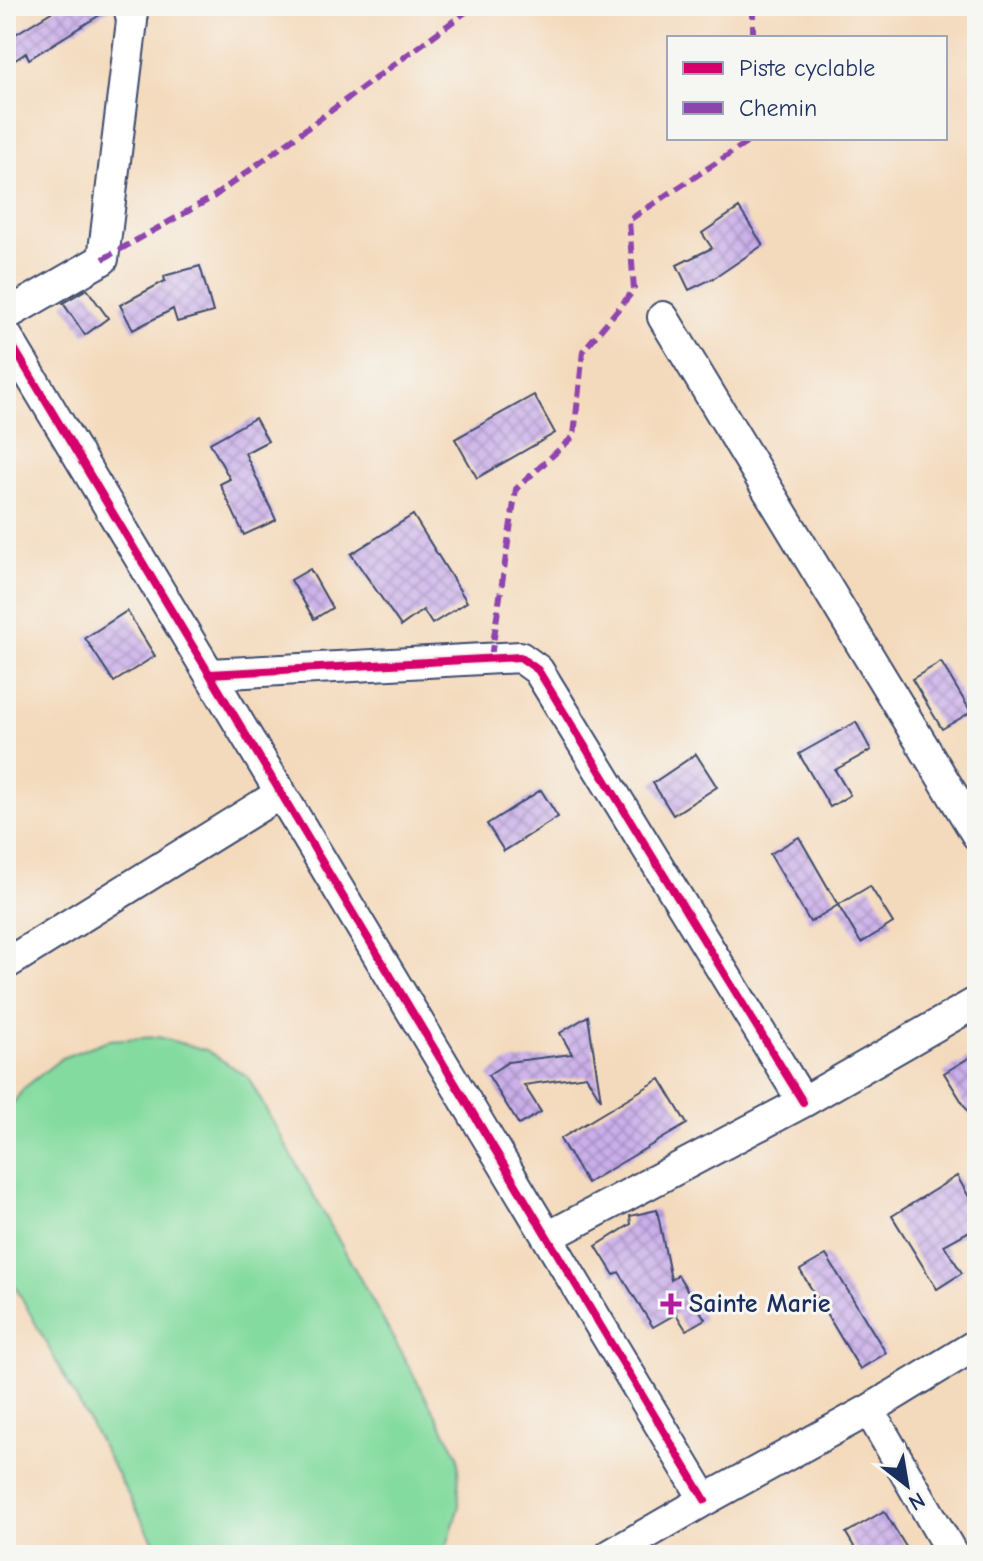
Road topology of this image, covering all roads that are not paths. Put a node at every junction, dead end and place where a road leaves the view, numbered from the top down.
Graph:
1 (129, 6) edge
2 (6, 315) edge
3 (663, 317) dead end
4 (6, 335) edge
5 (210, 674) junction
6 (281, 793) junction
7 (977, 835) edge
8 (8, 958) edge
9 (977, 1002) edge
10 (803, 1102) junction
11 (548, 1237) junction
12 (977, 1344) edge
13 (869, 1410) junction
14 (705, 1500) junction
15 (610, 1555) edge
16 (953, 1555) edge

1 - 2 street
3 - 7 street
4 - 5 street
5 - 6 street
5 - 10 street
6 - 8 street
6 - 11 street
9 - 10 street
10 - 11 street
11 - 14 street
12 - 13 street
13 - 14 street
13 - 16 street
14 - 15 street

